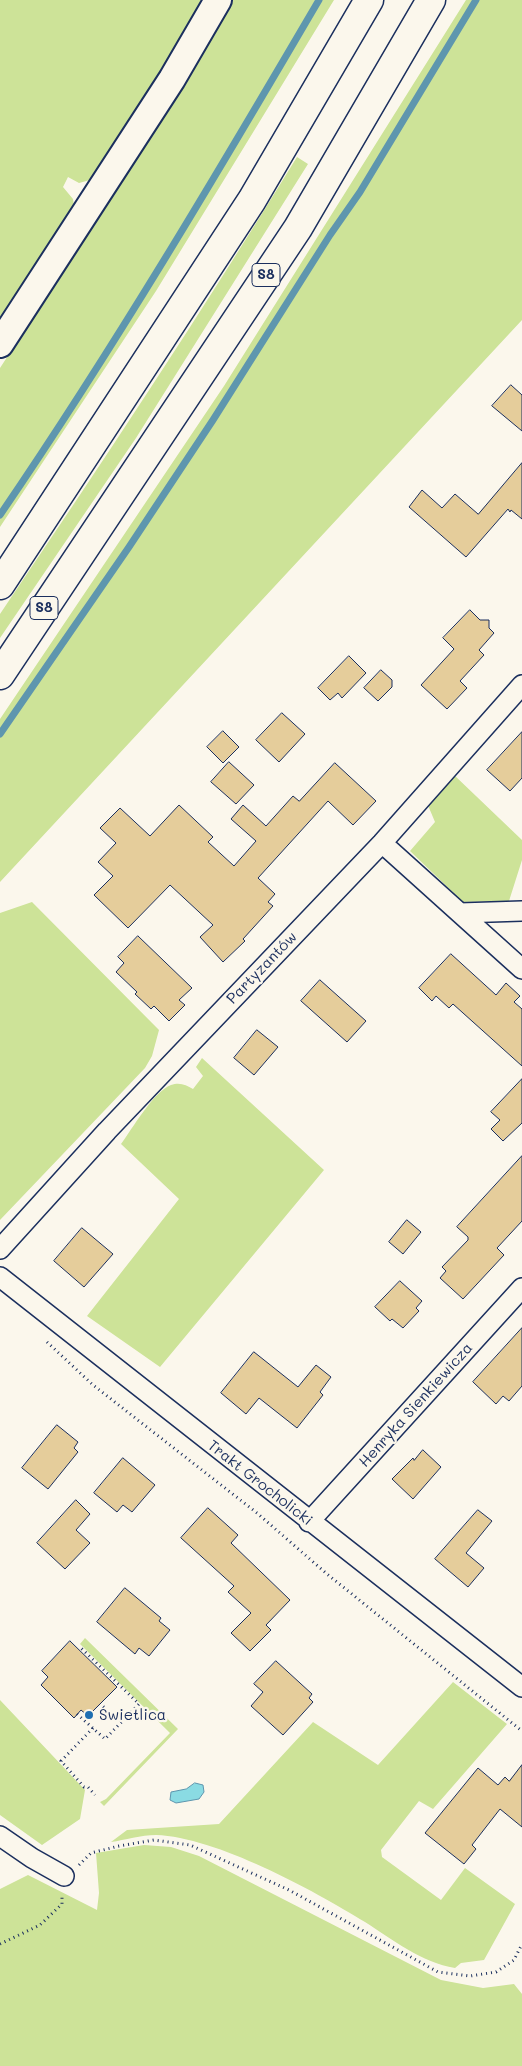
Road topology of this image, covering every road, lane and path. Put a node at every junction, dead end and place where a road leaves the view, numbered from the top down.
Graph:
1 (218, 0) edge
2 (369, 0) edge
3 (431, 0) edge
4 (0, 344) edge
5 (0, 585) edge
6 (0, 675) edge
7 (522, 685) edge
8 (382, 843) junction
9 (522, 910) edge
10 (460, 913) junction
11 (522, 969) edge
12 (0, 1249) edge
13 (0, 1277) edge
14 (522, 1288) edge
15 (45, 1340) dead end
16 (309, 1522) junction
17 (80, 1647) dead end
18 (522, 1687) edge
19 (78, 1714) dead end
20 (93, 1728) junction
21 (522, 1731) edge
22 (95, 1794) dead end
23 (0, 1836) edge
24 (64, 1876) junction
25 (0, 1944) edge
26 (522, 1944) edge

1 - 4 street
2 - 5 highway
3 - 6 highway, S8
7 - 8 street, Partyzantów
8 - 10 street
8 - 12 street, Partyzantów
9 - 10 street
10 - 11 street
13 - 16 street, Trakt Grocholicki
14 - 16 street, Henryka Sienkiewicza
15 - 21 path
16 - 18 street, Trakt Grocholicki
17 - 20 path
19 - 20 path
20 - 22 path
23 - 24 street
24 - 25 path
24 - 26 path

